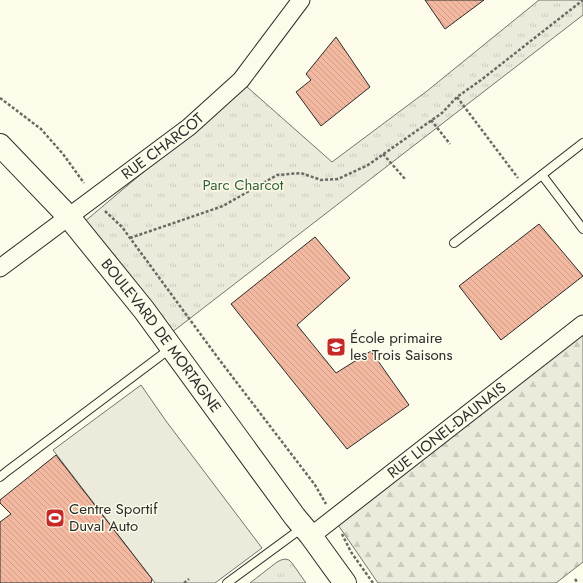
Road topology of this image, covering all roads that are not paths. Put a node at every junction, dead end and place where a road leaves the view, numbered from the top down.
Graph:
1 (301, 0) edge
2 (583, 143) edge
3 (0, 145) edge
4 (542, 175) junction
5 (68, 216) junction
6 (583, 229) edge
7 (454, 243) dead end
8 (0, 268) edge
9 (583, 324) edge
10 (171, 348) junction
11 (0, 478) edge
12 (307, 532) junction
13 (227, 583) edge
14 (333, 583) edge
15 (345, 583) edge

1 - 5 street, RUE CHARCOT
2 - 4 lane
3 - 5 street, BOULEVARD DE MORTAGNE
4 - 6 lane
4 - 7 lane
5 - 8 street, RUE CHARCOT
5 - 10 street, BOULEVARD DE MORTAGNE
9 - 12 street, RUE LIONEL-DAUNAIS
10 - 11 lane
10 - 12 street, BOULEVARD DE MORTAGNE
12 - 13 lane
12 - 14 street, BOULEVARD DE MORTAGNE
12 - 15 street, BOULEVARD DE MORTAGNE

